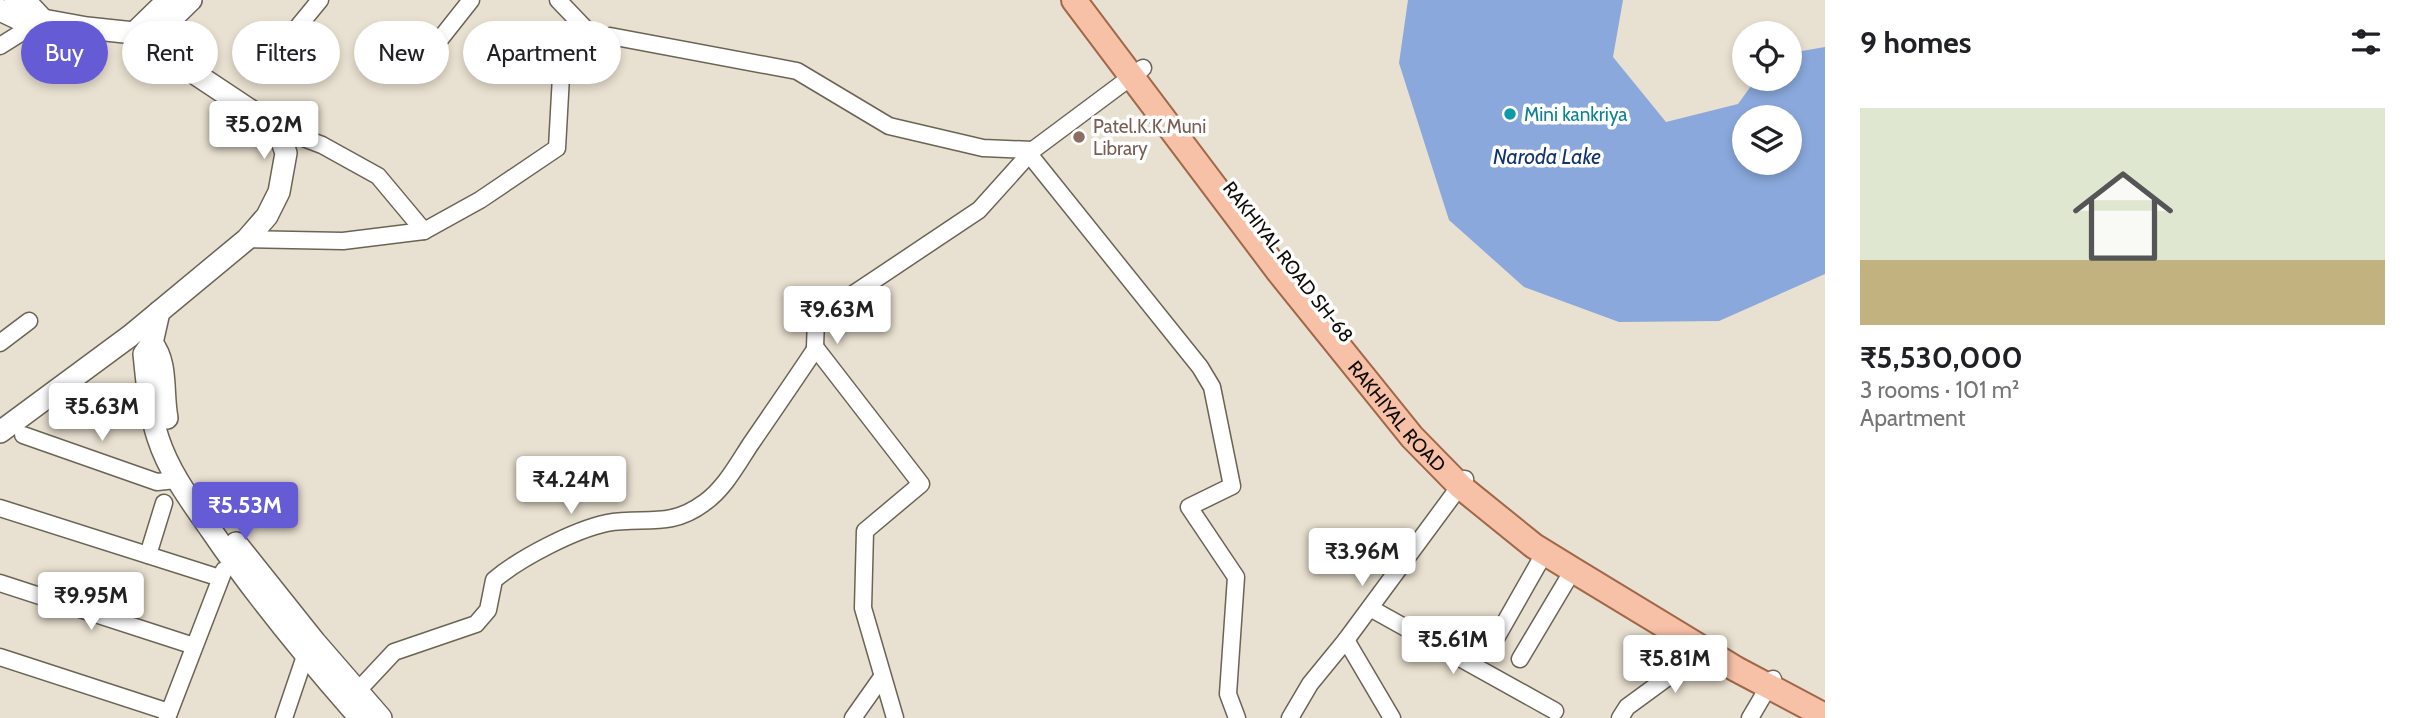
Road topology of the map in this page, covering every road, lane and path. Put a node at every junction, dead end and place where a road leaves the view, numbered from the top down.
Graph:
1 (15, 0) edge
2 (168, 0) edge
3 (191, 0) edge
4 (320, 0) edge
5 (471, 0) edge
6 (558, 0) edge
7 (1074, 0) edge
8 (1093, 0) edge
9 (0, 10) edge
10 (43, 20) junction
11 (153, 21) edge
12 (163, 21) edge
13 (303, 21) edge
14 (578, 21) edge
15 (449, 28) edge
16 (122, 34) edge
17 (621, 38) edge
18 (0, 46) edge
19 (1137, 73) junction
20 (211, 84) edge
21 (561, 84) edge
22 (277, 128) junction
23 (1031, 152) junction
24 (424, 231) junction
25 (247, 239) junction
26 (159, 312) junction
27 (29, 321) dead end
28 (0, 342) edge
29 (152, 343) junction
30 (816, 348) junction
31 (0, 432) edge
32 (23, 435) dead end
33 (176, 480) junction
34 (1464, 482) junction
35 (164, 503) dead end
36 (0, 508) edge
37 (1545, 552) junction
38 (148, 555) junction
39 (230, 558) junction
40 (1573, 570) junction
41 (220, 578) junction
42 (0, 583) edge
43 (1370, 608) junction
44 (1346, 640) junction
45 (1495, 640) dead end
46 (194, 646) junction
47 (1705, 650) junction
48 (305, 656) junction
49 (0, 657) edge
50 (1520, 659) dead end
51 (882, 677) junction
52 (1772, 681) junction
53 (354, 704) edge
54 (1825, 704) edge
55 (1555, 711) dead end
56 (168, 715) edge
57 (1825, 716) edge
58 (284, 718) edge
59 (381, 718) edge
60 (853, 718) edge
61 (895, 718) edge
62 (1237, 718) edge
63 (1290, 718) edge
64 (1392, 718) edge
65 (1620, 718) edge
66 (1750, 718) edge

1 - 10 street
2 - 11 street
3 - 12 street
4 - 13 street
5 - 15 street
6 - 14 street
7 - 19 main road, RAKHIYAL ROAD
8 - 19 main road
9 - 10 street
10 - 16 street
10 - 18 street
17 - 23 street
19 - 23 street
19 - 34 main road, RAKHIYAL ROAD
20 - 22 street
21 - 24 street
22 - 24 street
22 - 25 street
23 - 30 street
23 - 62 street
24 - 25 street
25 - 26 street
26 - 29 street
26 - 31 street
27 - 28 street
29 - 33 street
29 - 53 street
30 - 51 street
30 - 53 street
32 - 33 street
33 - 39 street
34 - 37 main road, RAKHIYAL ROAD
34 - 43 street
34 - 52 main road
35 - 38 street
36 - 38 street
37 - 40 main road, RAKHIYAL ROAD
37 - 45 street
38 - 41 street
39 - 41 street
39 - 48 street
40 - 47 main road, RAKHIYAL ROAD
40 - 50 street
41 - 46 street
42 - 46 street
43 - 44 street
43 - 55 street
44 - 63 street
44 - 64 street
46 - 56 street
47 - 52 main road, RAKHIYAL ROAD
47 - 65 street
48 - 53 street
48 - 58 street
49 - 56 street
51 - 60 street
51 - 61 street
52 - 54 main road
52 - 57 main road, RAKHIYAL ROAD
52 - 66 street
53 - 59 street

